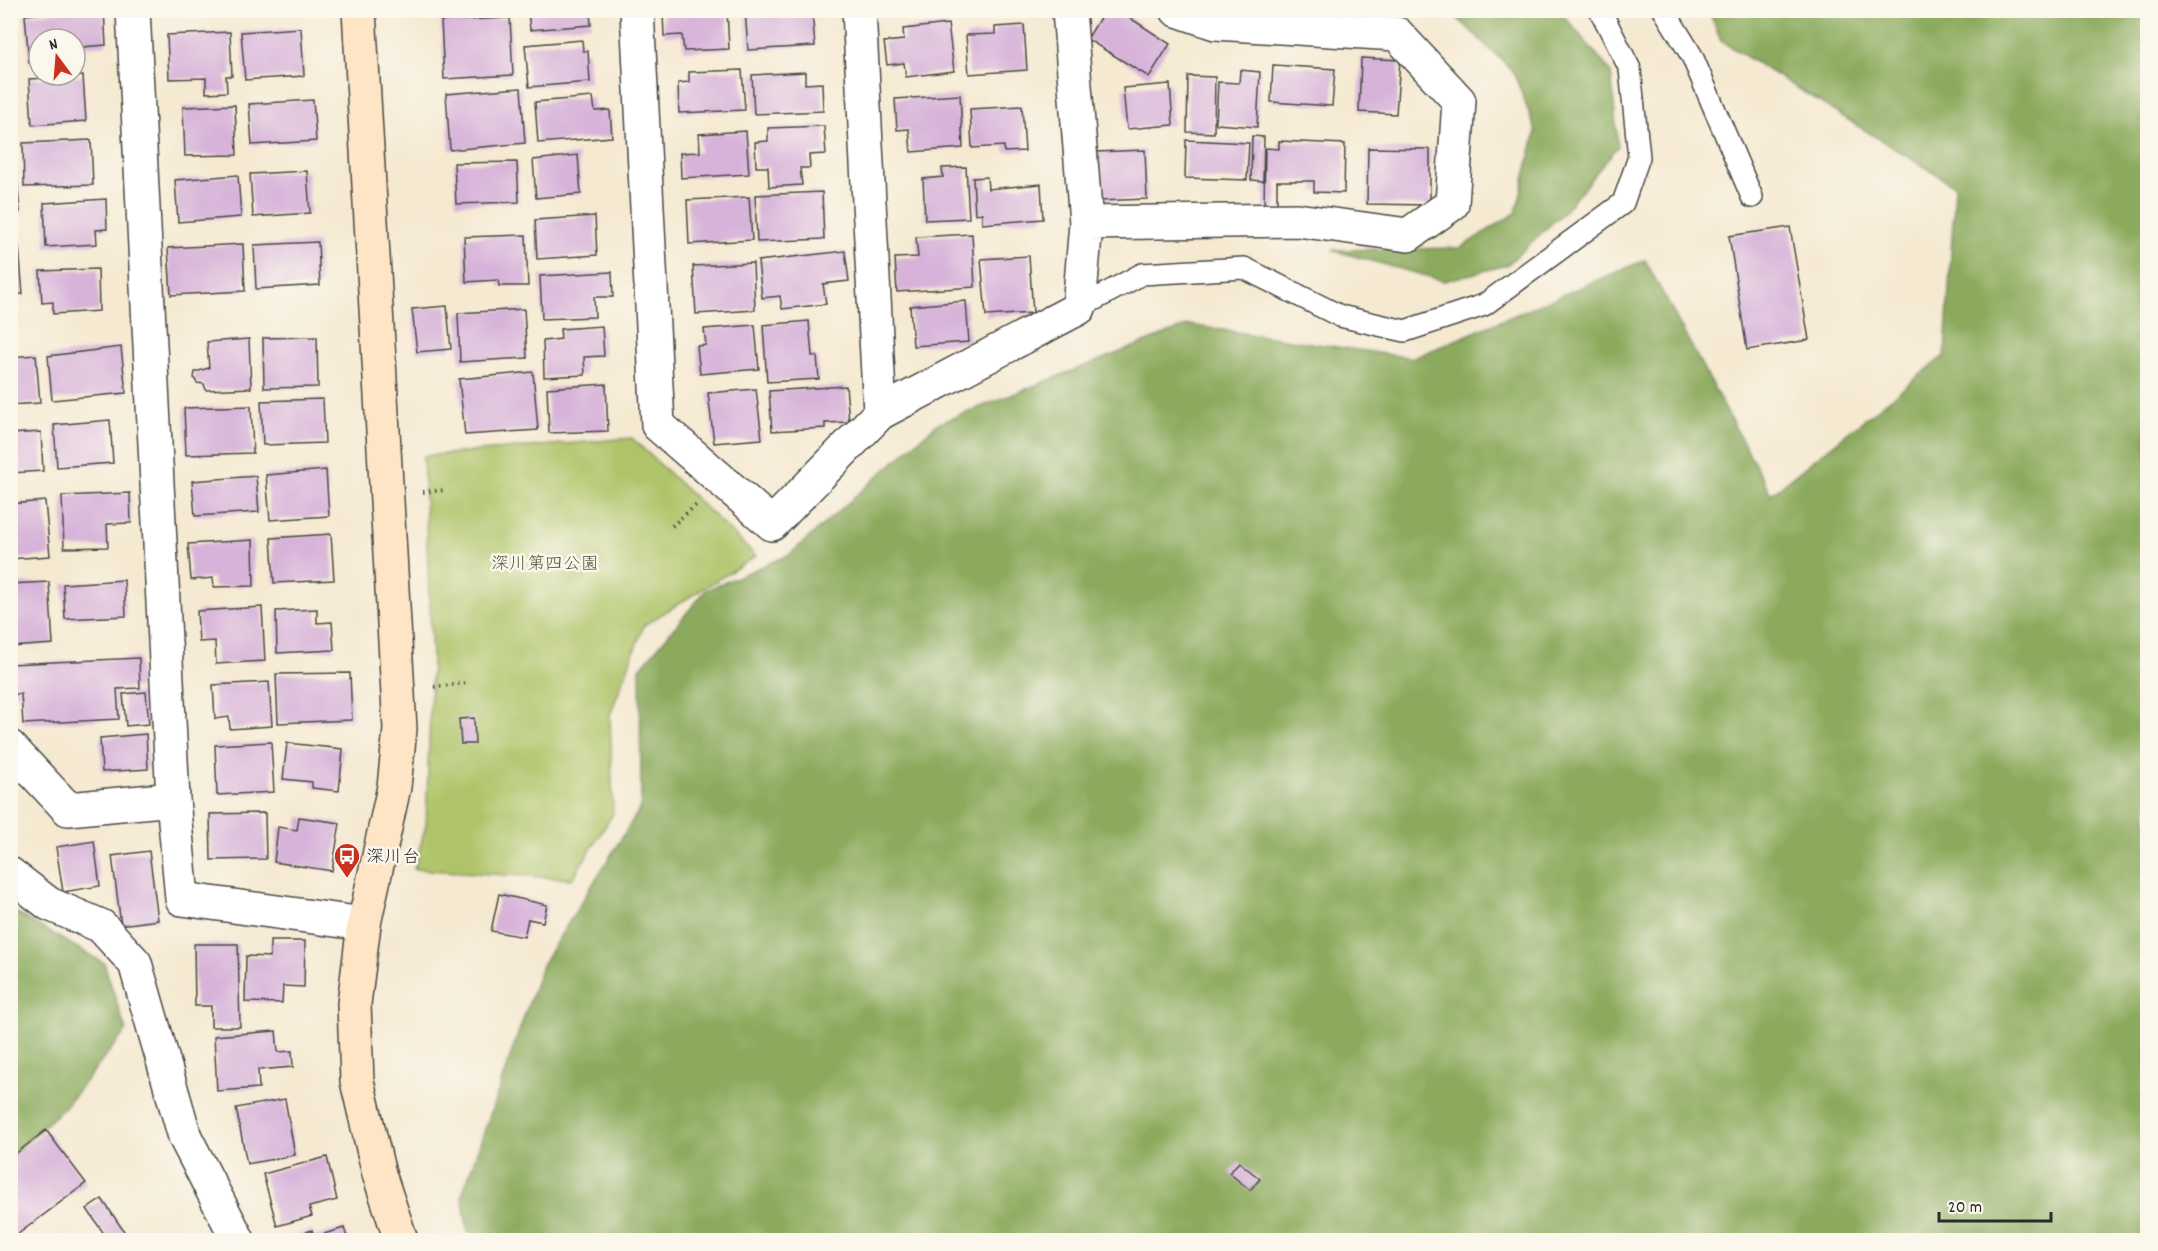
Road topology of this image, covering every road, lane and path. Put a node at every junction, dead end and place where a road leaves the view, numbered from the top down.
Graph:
1 (133, 10) edge
2 (360, 10) edge
3 (637, 10) edge
4 (859, 10) edge
5 (1069, 10) edge
6 (1178, 10) edge
7 (1600, 10) edge
8 (1664, 10) edge
9 (1752, 197) dead end
10 (1086, 223) junction
11 (1079, 308) junction
12 (880, 413) junction
13 (10, 747) edge
14 (173, 799) junction
15 (10, 874) edge
16 (364, 924) junction
17 (238, 1240) edge
18 (401, 1240) edge

1 - 14 street
2 - 16 street
3 - 12 street
4 - 12 street
5 - 10 street
6 - 10 street
7 - 11 lane
8 - 9 lane
10 - 11 street
11 - 12 street
13 - 14 street
14 - 16 street
15 - 17 street
16 - 18 street

